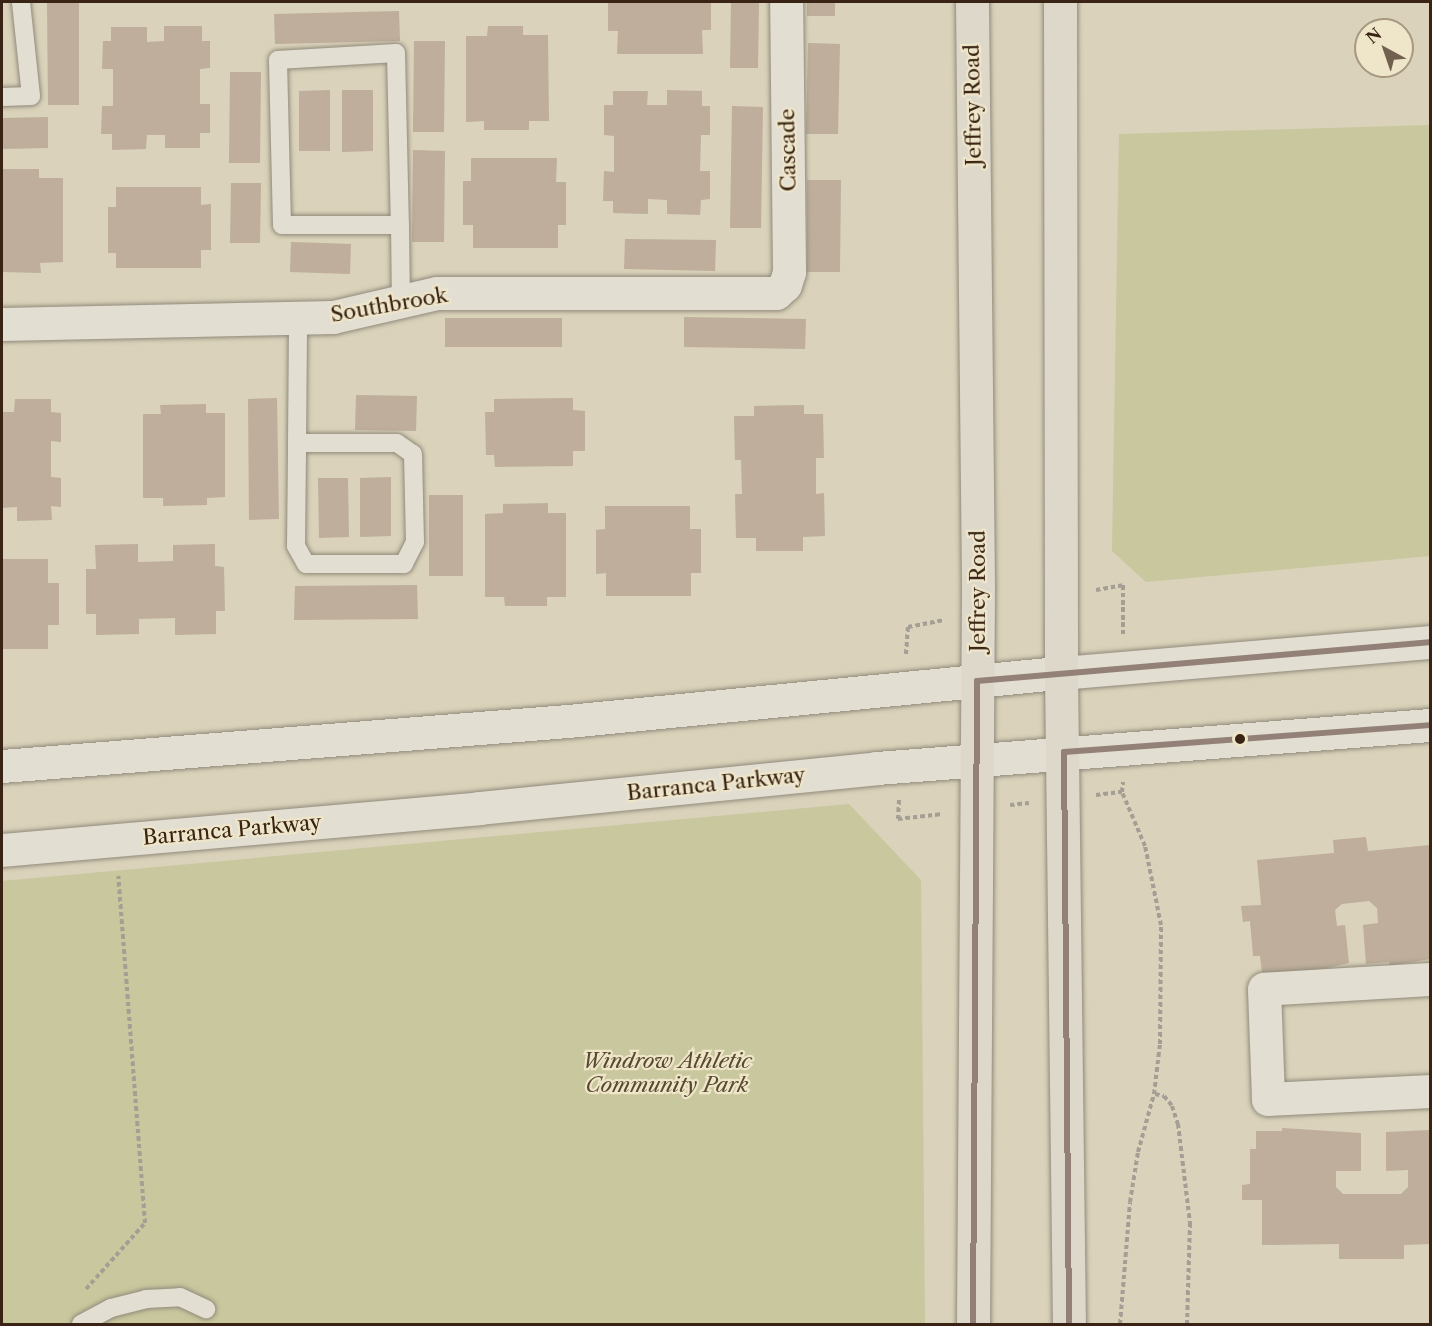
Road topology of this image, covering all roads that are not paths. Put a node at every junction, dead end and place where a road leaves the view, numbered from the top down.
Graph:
1 (21, 2) edge
2 (786, 2) edge
3 (972, 2) edge
4 (1060, 2) edge
5 (2, 97) edge
6 (400, 225) junction
7 (776, 293) joint
8 (401, 302) junction
9 (297, 318) junction
10 (2, 324) edge
11 (297, 443) junction
12 (1431, 642) edge
13 (1061, 673) junction
14 (977, 681) junction
15 (1431, 725) edge
16 (1064, 752) junction
17 (974, 761) junction
18 (2, 766) edge
19 (2, 850) edge
20 (1431, 979) edge
21 (1431, 1091) edge
22 (207, 1310) dead end
23 (81, 1324) edge
24 (973, 1324) edge
25 (1069, 1324) edge

1 - 5 lane
2 - 7 main road, Cascade
3 - 14 main road, Jeffrey Road
4 - 13 main road
6 - 6 lane
6 - 8 lane
7 - 8 main road, Southbrook
8 - 9 main road, Southbrook
9 - 10 main road, Southbrook
9 - 11 lane
11 - 11 lane
12 - 13 main road
13 - 14 main road
13 - 16 main road
14 - 17 main road, Jeffrey Road
14 - 18 main road
15 - 16 main road, Barranca Parkway
16 - 17 main road, Barranca Parkway
16 - 25 main road
17 - 19 main road, Barranca Parkway
17 - 24 main road, Jeffrey Road
20 - 21 main road
22 - 23 lane

